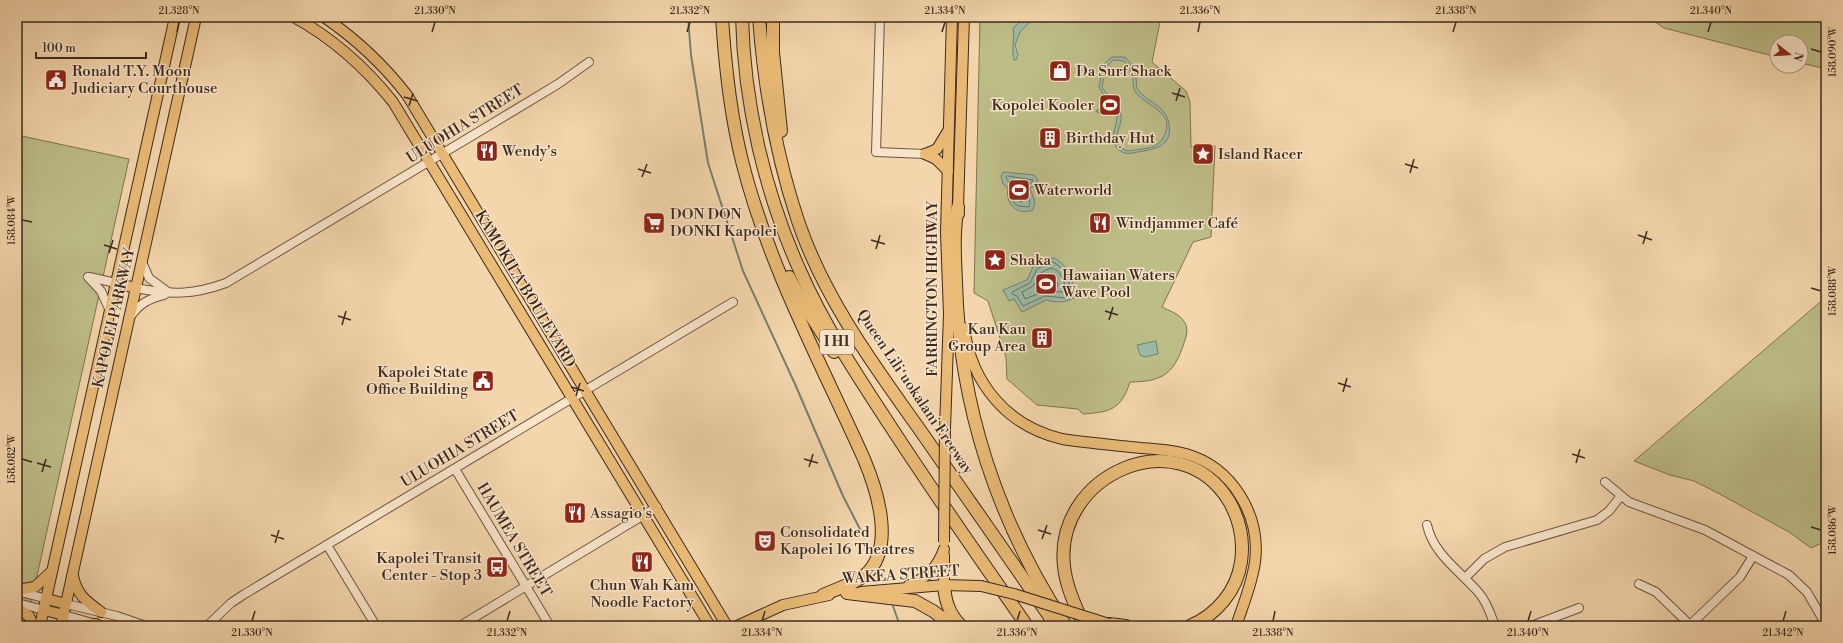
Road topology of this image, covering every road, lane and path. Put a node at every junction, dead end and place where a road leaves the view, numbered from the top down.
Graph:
1 (176, 17) edge
2 (196, 17) edge
3 (294, 17) edge
4 (324, 17) edge
5 (722, 17) edge
6 (727, 17) edge
7 (742, 17) edge
8 (759, 17) edge
9 (773, 17) edge
10 (880, 17) edge
11 (952, 17) edge
12 (964, 17) edge
13 (588, 62) dead end
14 (726, 70) junction
15 (949, 129) junction
16 (444, 153) junction
17 (925, 154) junction
18 (741, 159) junction
19 (430, 162) junction
20 (948, 171) junction
21 (786, 180) junction
22 (958, 207) junction
23 (142, 262) junction
24 (116, 283) junction
25 (136, 288) junction
26 (170, 294) junction
27 (733, 302) dead end
28 (110, 312) junction
29 (130, 318) junction
30 (586, 390) junction
31 (572, 398) junction
32 (455, 469) junction
33 (927, 482) junction
34 (1605, 482) dead end
35 (1620, 497) junction
36 (657, 507) junction
37 (644, 516) junction
38 (1427, 525) dead end
39 (327, 545) junction
40 (944, 545) junction
41 (1753, 556) junction
42 (53, 569) junction
43 (73, 573) junction
44 (1465, 578) junction
45 (1639, 584) dead end
46 (944, 585) junction
47 (525, 586) junction
48 (903, 587) junction
49 (17, 590) edge
50 (847, 593) junction
51 (823, 595) junction
52 (46, 599) junction
53 (17, 603) edge
54 (66, 604) junction
55 (17, 608) edge
56 (1579, 608) dead end
57 (44, 610) junction
58 (101, 612) junction
59 (64, 615) junction
60 (100, 625) edge
61 (1112, 625) edge
62 (1689, 625) edge
63 (1826, 625) edge
64 (33, 626) edge
65 (40, 626) edge
66 (61, 626) edge
67 (76, 626) edge
68 (146, 626) edge
69 (207, 626) edge
70 (376, 626) edge
71 (460, 626) edge
72 (550, 626) edge
73 (710, 626) edge
74 (727, 626) edge
75 (737, 626) edge
76 (953, 626) edge
77 (961, 626) edge
78 (1027, 626) edge
79 (1056, 626) edge
80 (1066, 626) edge
81 (1084, 626) edge
82 (1126, 626) edge
83 (1190, 626) edge
84 (1236, 626) edge
85 (1495, 626) edge
86 (1531, 626) edge

1 - 24 main road, KAPOLEI PARKWAY
2 - 23 main road, KAPOLEI PARKWAY
3 - 19 main road, KAMOKILA BOULEVARD
4 - 16 main road, KAMOKILA BOULEVARD
5 - 14 highway
6 - 14 highway
7 - 33 highway, I H1
8 - 21 highway, Queen Liliʻuokalani Freeway / I H1
9 - 21 highway
10 - 17 street
11 - 15 main road, FARRINGTON HIGHWAY
12 - 22 main road, FARRINGTON HIGHWAY
13 - 16 street, ULUOHIA STREET
14 - 18 highway
15 - 17 main road
15 - 20 main road, FARRINGTON HIGHWAY
16 - 19 street, ULUOHIA STREET
16 - 30 main road, KAMOKILA BOULEVARD
17 - 20 main road
18 - 33 highway
18 - 51 highway
19 - 26 street, ULUOHIA STREET
19 - 31 main road, KAMOKILA BOULEVARD
20 - 40 main road, FARRINGTON HIGHWAY, bridge
21 - 79 highway, Queen Liliʻuokalani Freeway / I H1
22 - 80 highway
22 - 84 main road, FARRINGTON HIGHWAY
23 - 25 main road, KAPOLEI PARKWAY
23 - 26 street
24 - 25 main road
24 - 28 main road, KAPOLEI PARKWAY
24 - 28 street
25 - 26 street, ULUOHIA STREET
25 - 29 main road, KAPOLEI PARKWAY
26 - 29 street
27 - 30 street, ULUOHIA STREET
28 - 42 main road, KAPOLEI PARKWAY
29 - 43 main road, KAPOLEI PARKWAY
30 - 31 street, ULUOHIA STREET
30 - 36 main road, KAMOKILA BOULEVARD
31 - 32 street, ULUOHIA STREET
31 - 37 main road, KAMOKILA BOULEVARD
32 - 39 street, ULUOHIA STREET
32 - 47 street, HAUMEA STREET
33 - 78 highway, I H1
34 - 35 street
35 - 41 street
35 - 44 street
36 - 37 street
36 - 74 main road, KAMOKILA BOULEVARD
37 - 47 street
37 - 73 main road, KAMOKILA BOULEVARD
38 - 44 street
39 - 69 street, ULUOHIA STREET
39 - 70 street
40 - 46 main road, FARRINGTON HIGHWAY
40 - 48 main road
41 - 62 street
41 - 63 street
42 - 49 main road
42 - 52 main road, KAPOLEI PARKWAY
43 - 54 main road, KAPOLEI PARKWAY
43 - 58 main road
44 - 85 street
45 - 62 street
46 - 48 main road, WAKEA STREET
46 - 61 main road, WAKEA STREET, bridge
46 - 77 highway
47 - 71 street
47 - 72 street, HAUMEA STREET
48 - 50 main road, WAKEA STREET
49 - 52 street
50 - 51 main road, WAKEA STREET
50 - 76 highway
51 - 75 main road, WAKEA STREET
52 - 54 main road
52 - 57 main road, KAPOLEI PARKWAY
53 - 57 street
54 - 58 street
54 - 59 main road, KAPOLEI PARKWAY
55 - 64 main road
56 - 86 street
57 - 59 main road
57 - 65 main road, KAPOLEI PARKWAY
58 - 68 street
59 - 60 street
59 - 66 main road, KAPOLEI PARKWAY
60 - 67 main road
61 - 82 highway
81 - 83 highway

